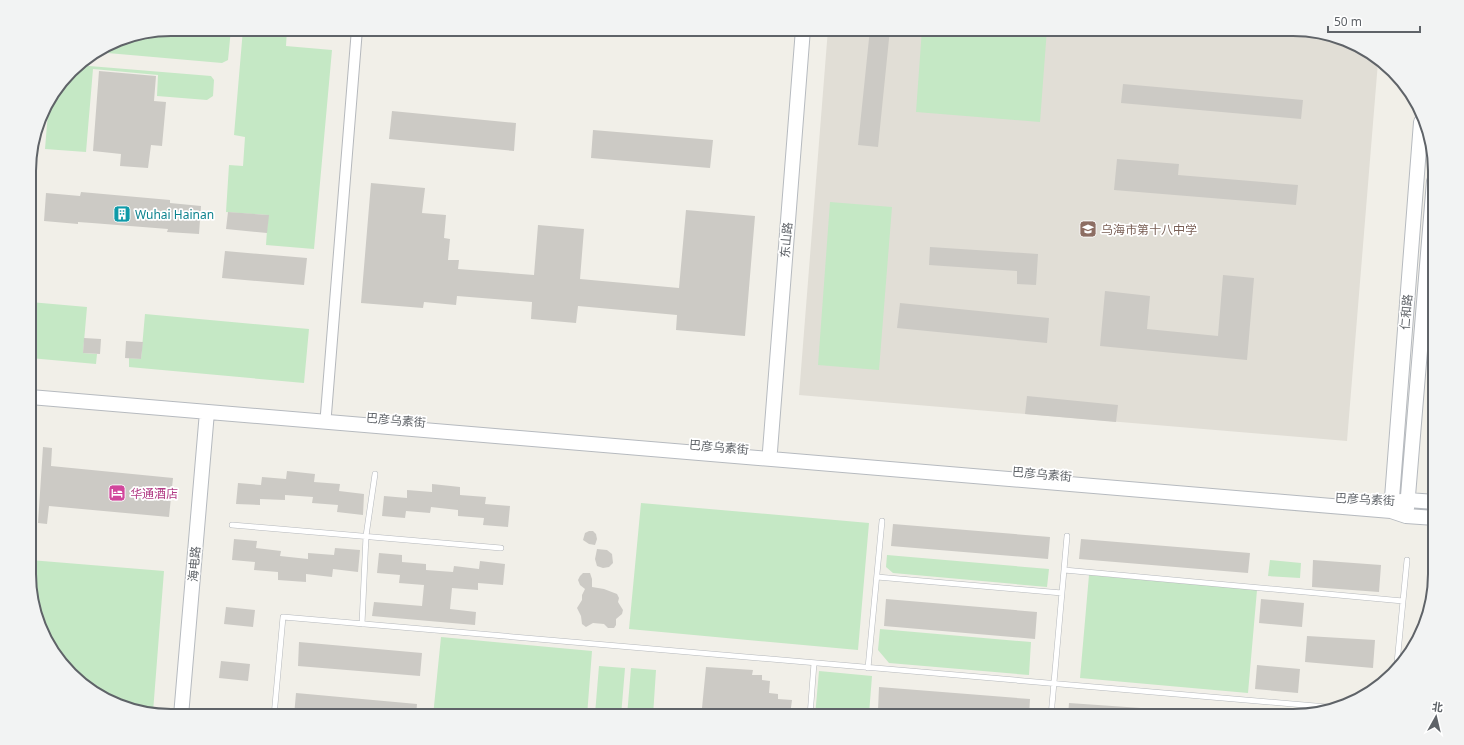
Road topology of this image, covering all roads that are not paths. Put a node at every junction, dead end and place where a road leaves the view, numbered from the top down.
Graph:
1 (356, 36) edge
2 (802, 36) edge
3 (1421, 128) edge
4 (1428, 254) edge
5 (36, 390) edge
6 (36, 398) edge
7 (207, 412) junction
8 (326, 414) junction
9 (770, 451) junction
10 (375, 474) dead end
11 (1408, 500) junction
12 (1428, 501) edge
13 (1391, 507) junction
14 (1406, 516) junction
15 (1428, 518) edge
16 (882, 521) dead end
17 (232, 525) dead end
18 (366, 536) junction
19 (1067, 536) dead end
20 (501, 548) dead end
21 (1407, 560) dead end
22 (1064, 570) junction
23 (877, 577) junction
24 (1062, 593) junction
25 (1403, 600) junction
26 (362, 624) junction
27 (1397, 660) edge
28 (814, 663) junction
29 (868, 668) junction
30 (1054, 684) junction
31 (1319, 706) edge
32 (182, 709) edge
33 (275, 709) edge
34 (811, 709) edge
35 (1052, 709) edge

1 - 8 street
2 - 9 street, 东山路
3 - 13 street, 仁和路
4 - 11 street, 仁和路
5 - 8 street, 巴彦乌素街
6 - 7 street, 巴彦乌素街
7 - 13 street, 巴彦乌素街
7 - 32 street, 海电路
8 - 9 street, 巴彦乌素街
9 - 13 street, 巴彦乌素街
10 - 18 lane
11 - 12 street, 巴彦乌素街
11 - 13 street, 巴彦乌素街
11 - 14 street, 仁和路
13 - 14 street
14 - 15 street
16 - 23 lane
17 - 18 lane
18 - 20 lane
18 - 26 lane
19 - 22 lane
21 - 25 lane
22 - 24 lane
22 - 25 lane
23 - 24 lane
23 - 29 lane
24 - 30 lane
25 - 27 lane
26 - 28 lane
26 - 33 lane
28 - 29 lane
28 - 34 lane
29 - 30 lane
30 - 31 lane
30 - 35 lane

